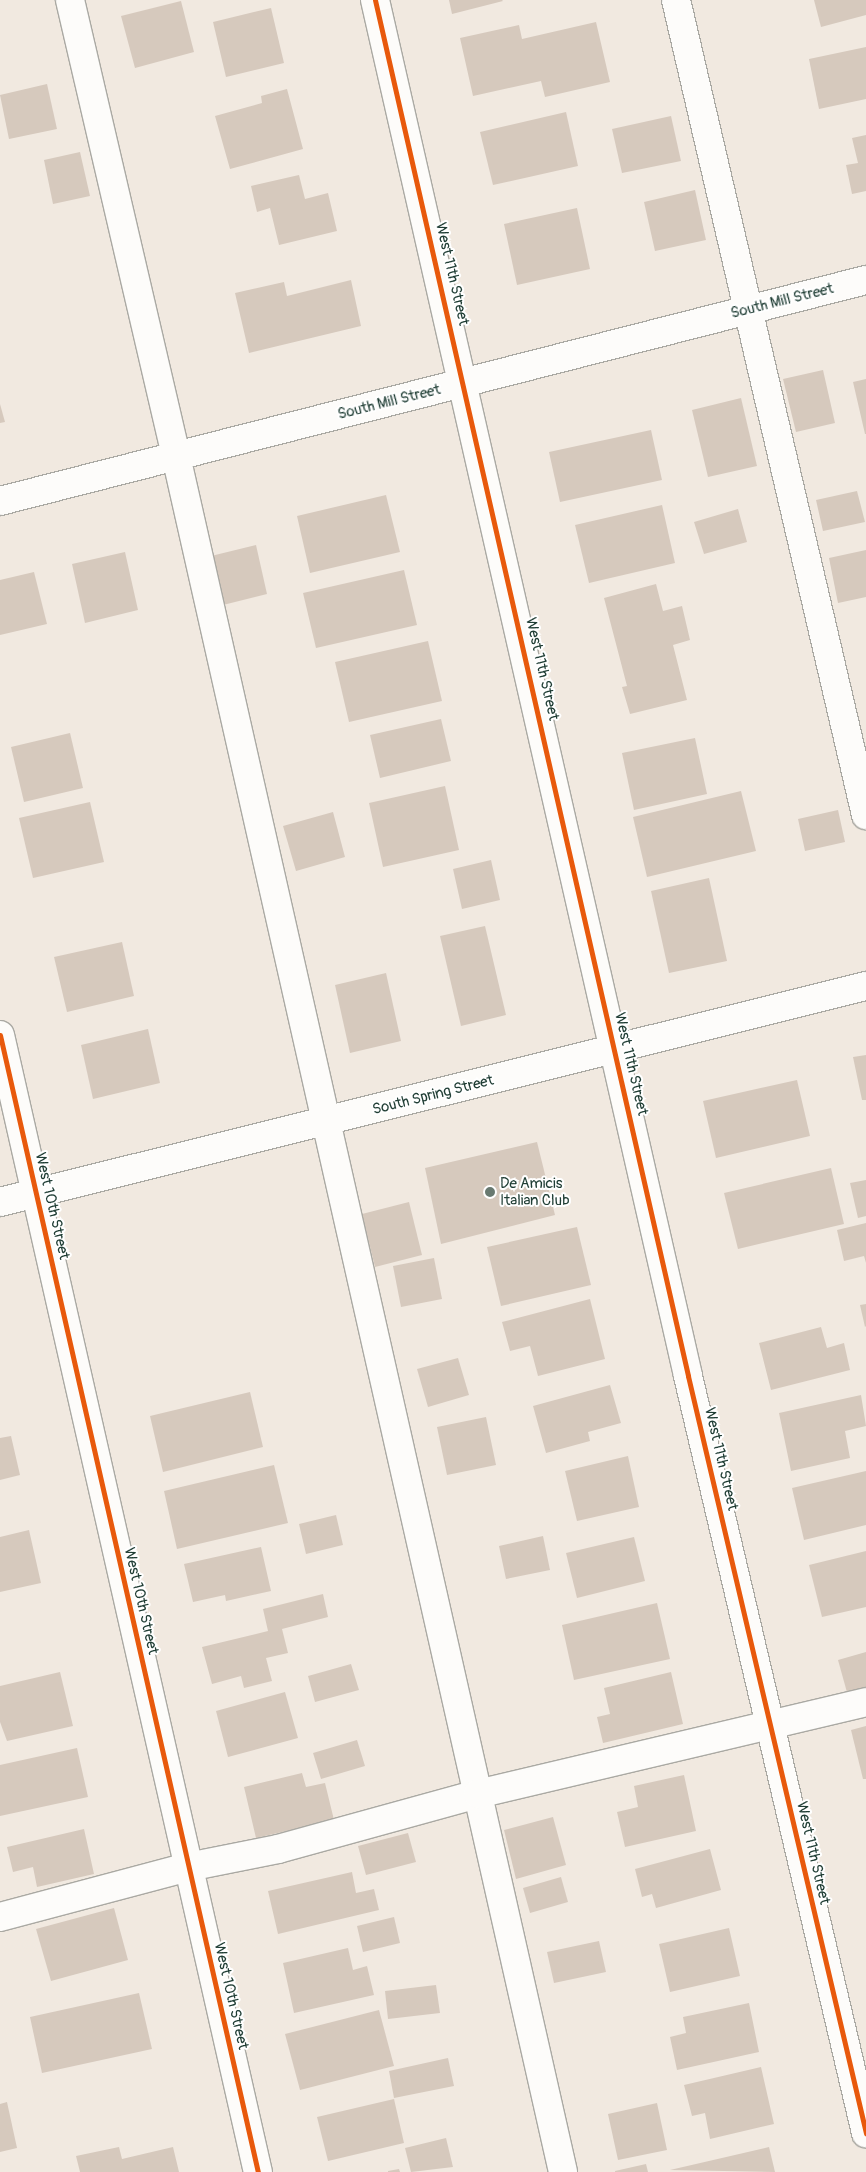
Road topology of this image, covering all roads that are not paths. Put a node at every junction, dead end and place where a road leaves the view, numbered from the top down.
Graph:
1 (70, 0) edge
2 (375, 0) edge
3 (676, 0) edge
4 (866, 280) edge
5 (747, 310) junction
6 (464, 383) junction
7 (176, 456) junction
8 (0, 501) edge
9 (866, 815) edge
10 (866, 986) edge
11 (0, 1035) edge
12 (616, 1050) junction
13 (326, 1122) junction
14 (36, 1194) junction
15 (0, 1202) edge
16 (866, 1702) edge
17 (771, 1727) junction
18 (478, 1794) junction
19 (188, 1867) junction
20 (0, 1917) edge
21 (866, 2133) edge
22 (258, 2172) edge
23 (563, 2172) edge

1 - 7 street
2 - 6 street, West 11th Street
3 - 5 street
4 - 5 street, South Mill Street
5 - 6 street, South Mill Street
5 - 9 street
6 - 7 street, South Mill Street
6 - 12 street, West 11th Street
7 - 8 street, South Mill Street
7 - 13 street
10 - 12 street, South Spring Street
11 - 14 street, West 10th Street
12 - 13 street, South Spring Street
12 - 17 street, West 11th Street
13 - 14 street, South Spring Street
13 - 18 street
14 - 15 street, South Spring Street
14 - 19 street, West 10th Street
16 - 17 street
17 - 18 street
17 - 21 street, West 11th Street
18 - 19 street
18 - 23 street
19 - 20 street
19 - 22 street, West 10th Street

